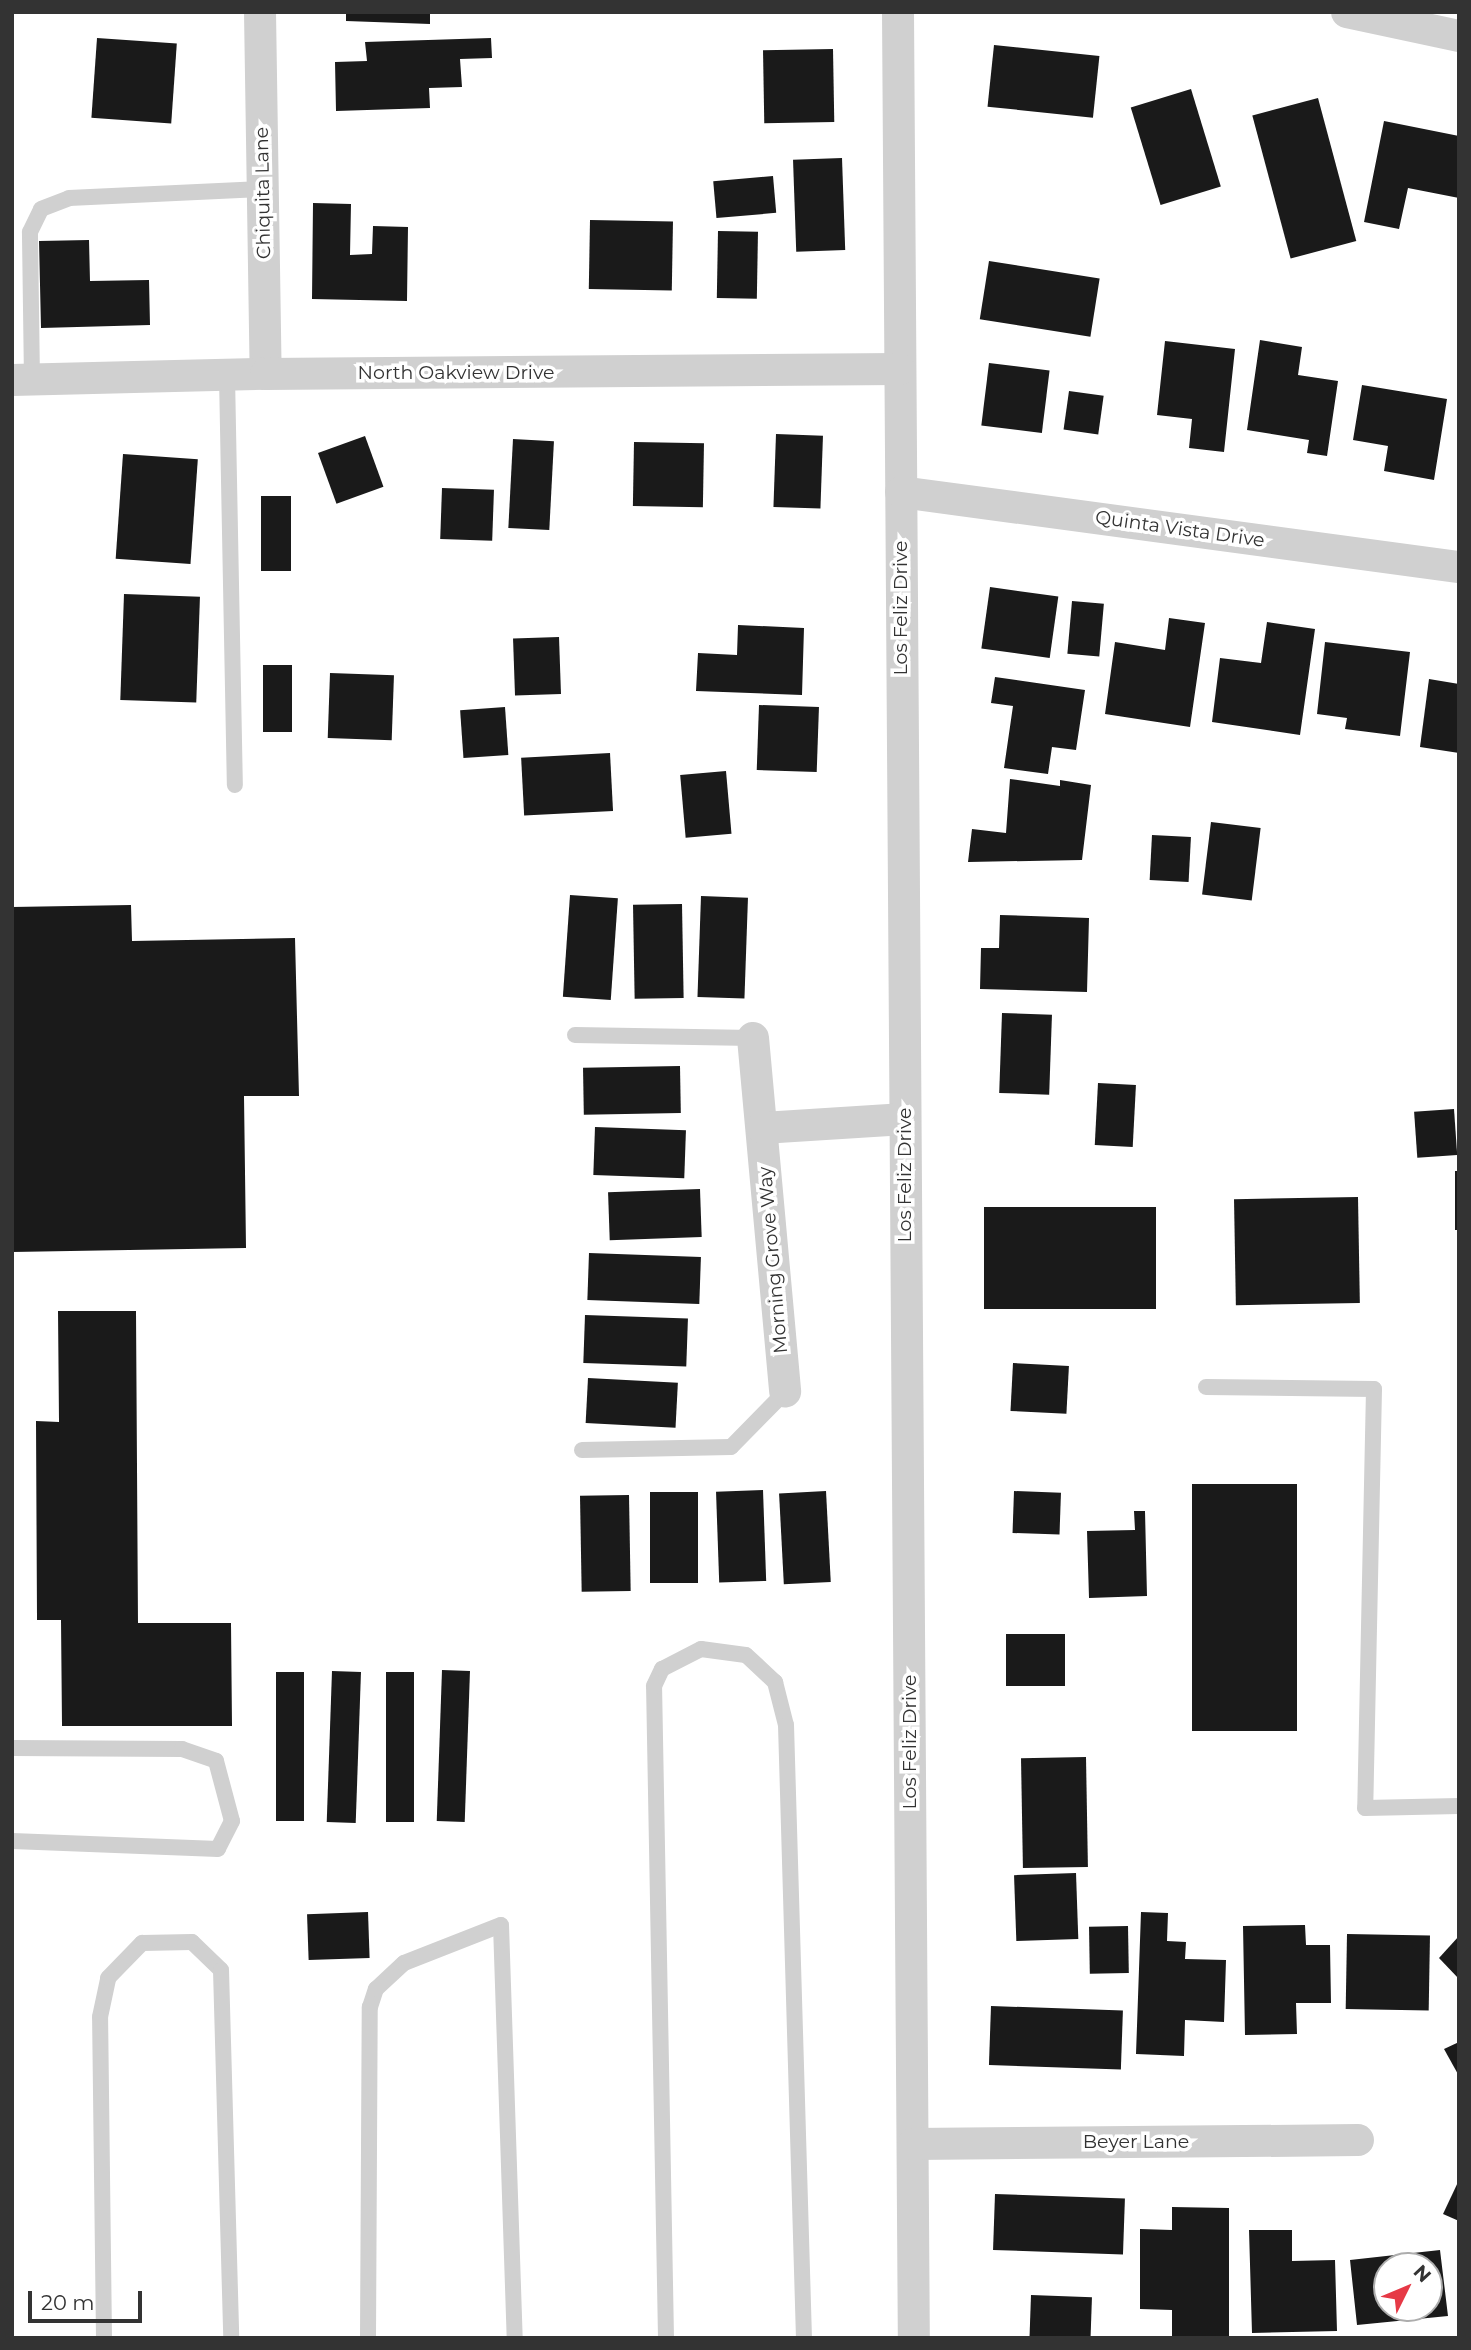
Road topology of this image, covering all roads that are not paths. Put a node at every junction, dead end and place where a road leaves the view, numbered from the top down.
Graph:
1 (260, 12) edge
2 (898, 12) edge
3 (1348, 12) edge
4 (1459, 36) edge
5 (263, 189) junction
6 (899, 369) junction
7 (266, 374) junction
8 (227, 376) junction
9 (22, 380) edge
10 (901, 492) junction
11 (1459, 567) edge
12 (235, 785) dead end
13 (575, 1035) dead end
14 (753, 1038) joint
15 (905, 1119) junction
16 (762, 1128) junction
17 (1206, 1387) dead end
18 (785, 1392) joint
19 (582, 1450) dead end
20 (12, 1748) edge
21 (1459, 1806) edge
22 (12, 1841) edge
23 (1359, 2140) dead end
24 (913, 2144) junction
25 (104, 2338) edge
26 (231, 2338) edge
27 (368, 2338) edge
28 (515, 2338) edge
29 (666, 2338) edge
30 (804, 2338) edge
31 (914, 2338) edge

1 - 5 street, Chiquita Lane
2 - 6 street, Los Feliz Drive
3 - 4 street
5 - 7 street, Chiquita Lane
5 - 9 lane
6 - 7 street, North Oakview Drive
6 - 10 street, Los Feliz Drive
7 - 8 street, North Oakview Drive
8 - 9 street, North Oakview Drive
8 - 12 lane
10 - 11 street, Quinta Vista Drive
10 - 15 street, Los Feliz Drive
13 - 14 lane
14 - 16 street, Morning Grove Way
15 - 16 street
15 - 24 street, Los Feliz Drive
16 - 18 street, Morning Grove Way
17 - 21 lane
18 - 19 lane
20 - 22 lane
23 - 24 street, Beyer Lane
24 - 31 street, Los Feliz Drive
25 - 26 lane
27 - 28 lane
29 - 30 lane

